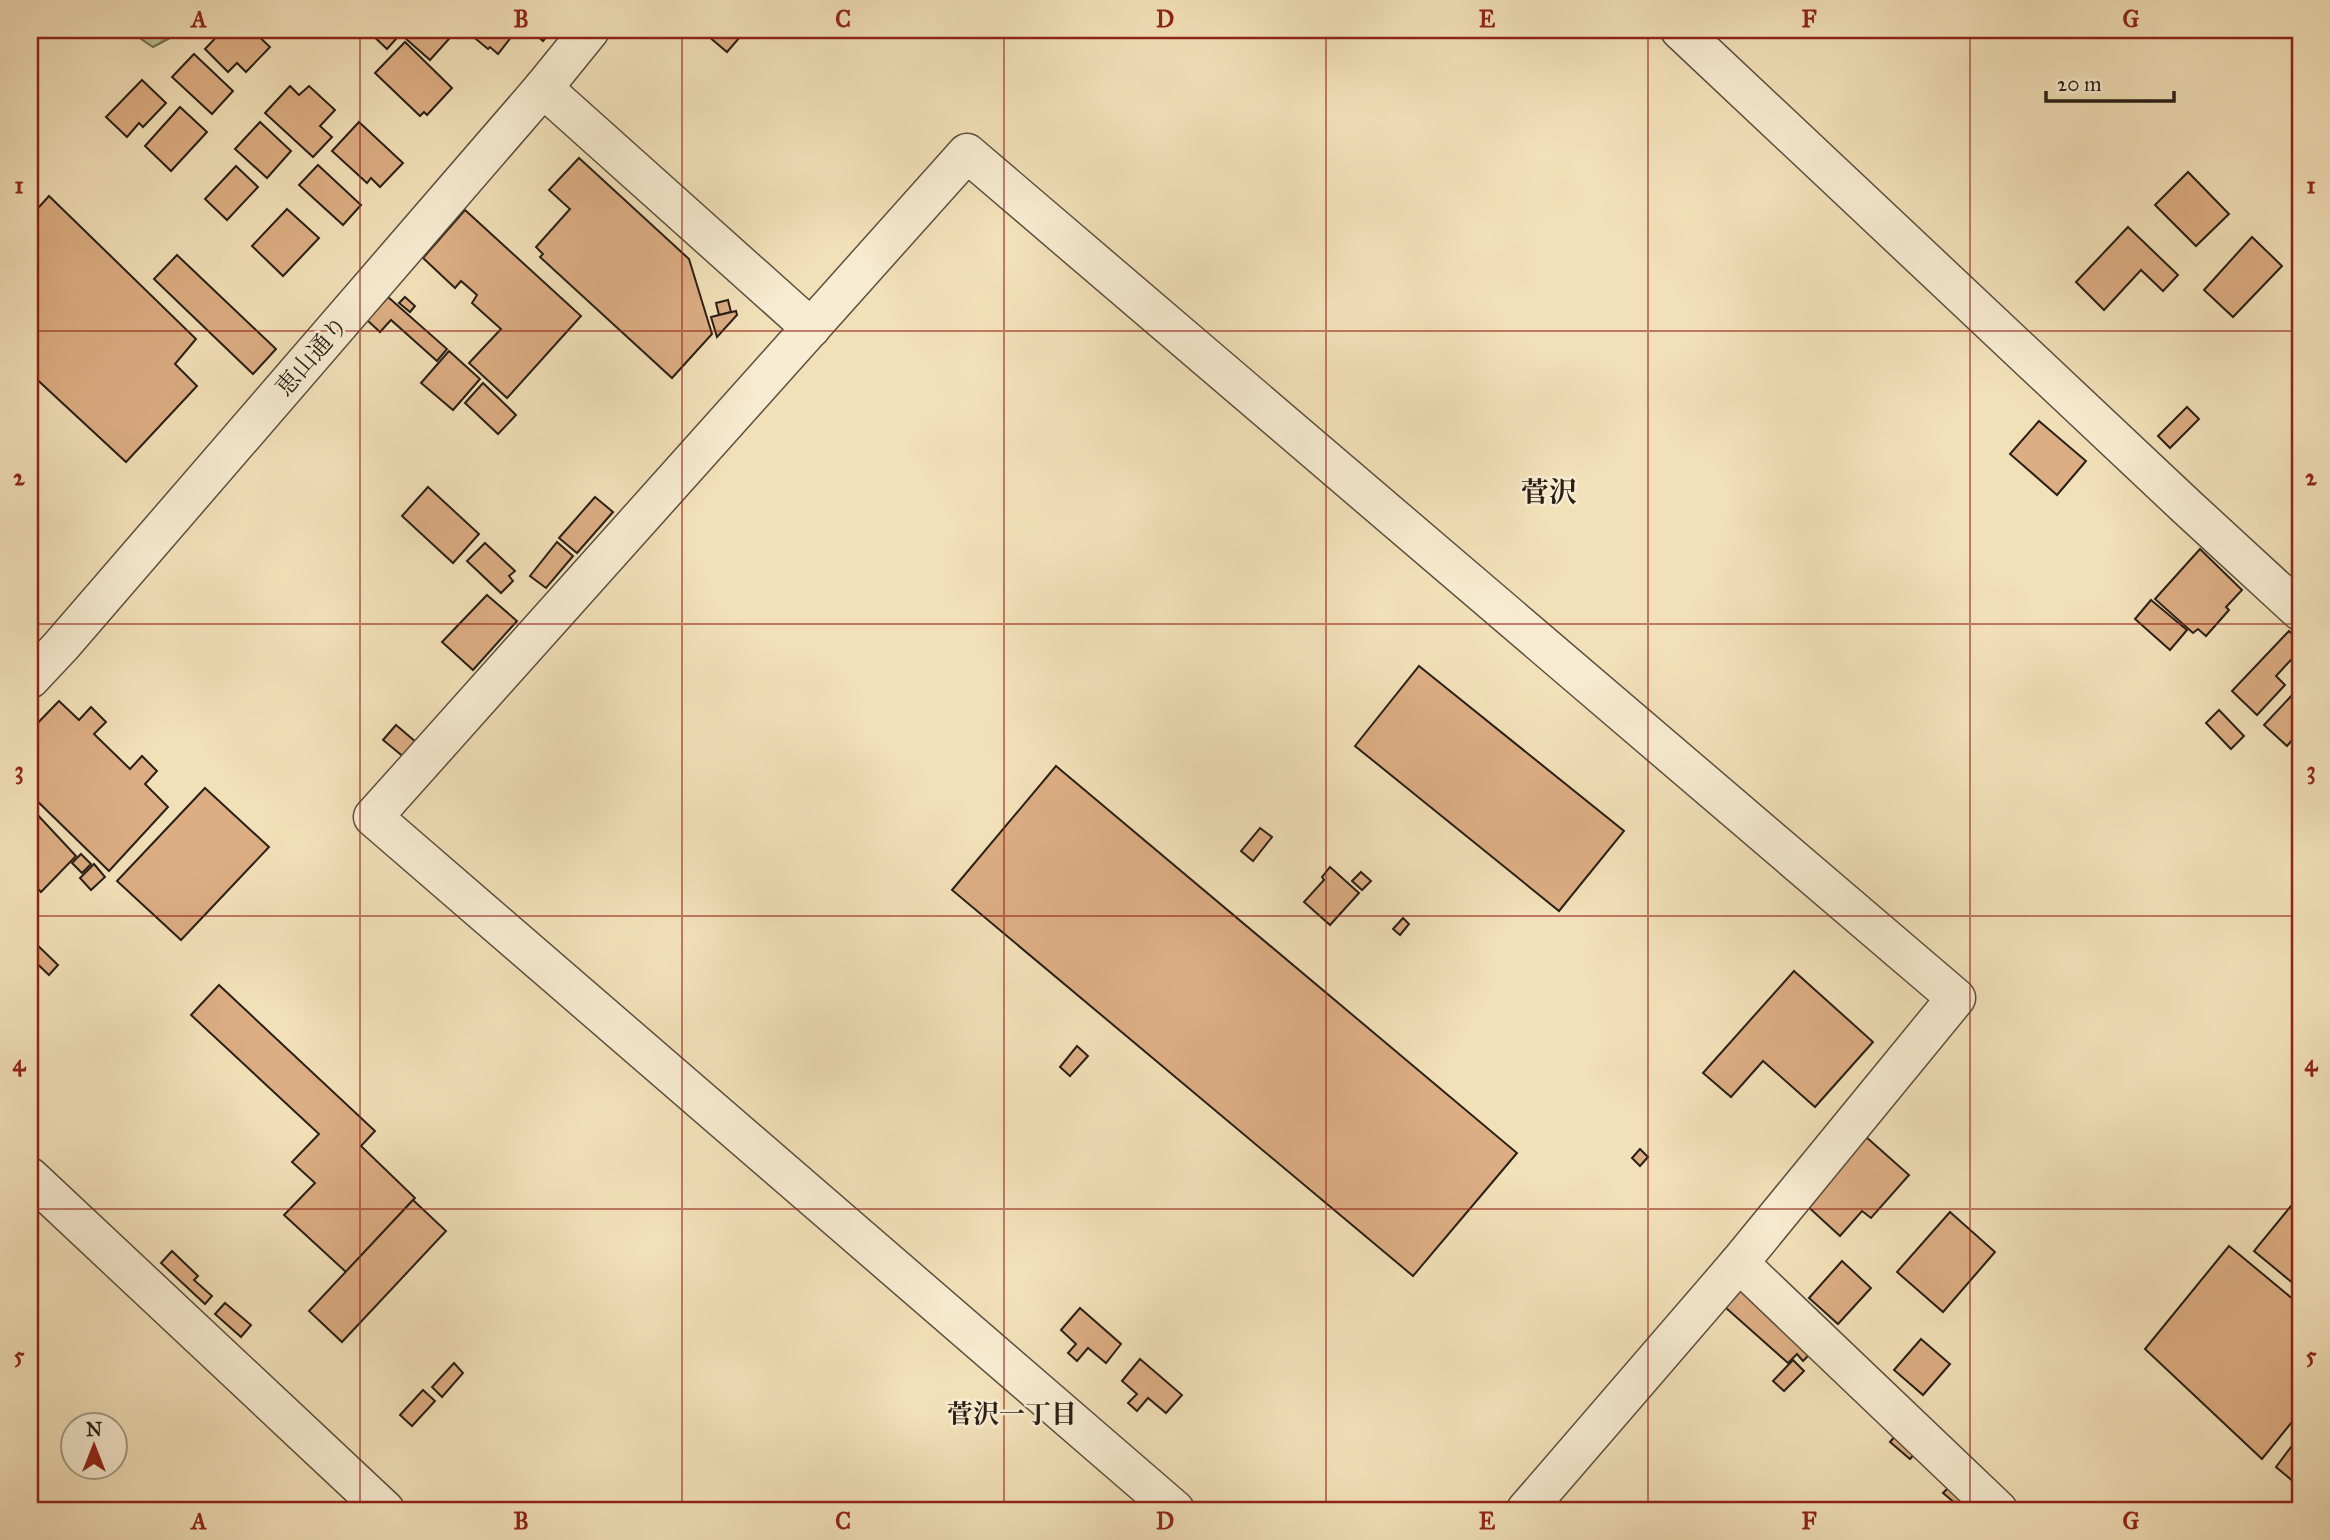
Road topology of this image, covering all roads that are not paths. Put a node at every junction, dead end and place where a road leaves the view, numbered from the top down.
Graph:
1 (590, 30) edge
2 (1680, 30) edge
3 (543, 88) junction
4 (811, 328) junction
5 (2300, 611) edge
6 (30, 679) edge
7 (30, 1177) edge
8 (1739, 1264) junction
9 (385, 1510) edge
10 (1175, 1510) edge
11 (1526, 1510) edge
12 (1998, 1510) edge

1 - 3 street, 恵山通り
2 - 5 street
3 - 4 street
3 - 6 street, 恵山通り
4 - 8 street
4 - 10 street
7 - 9 street
8 - 11 street
8 - 12 street

